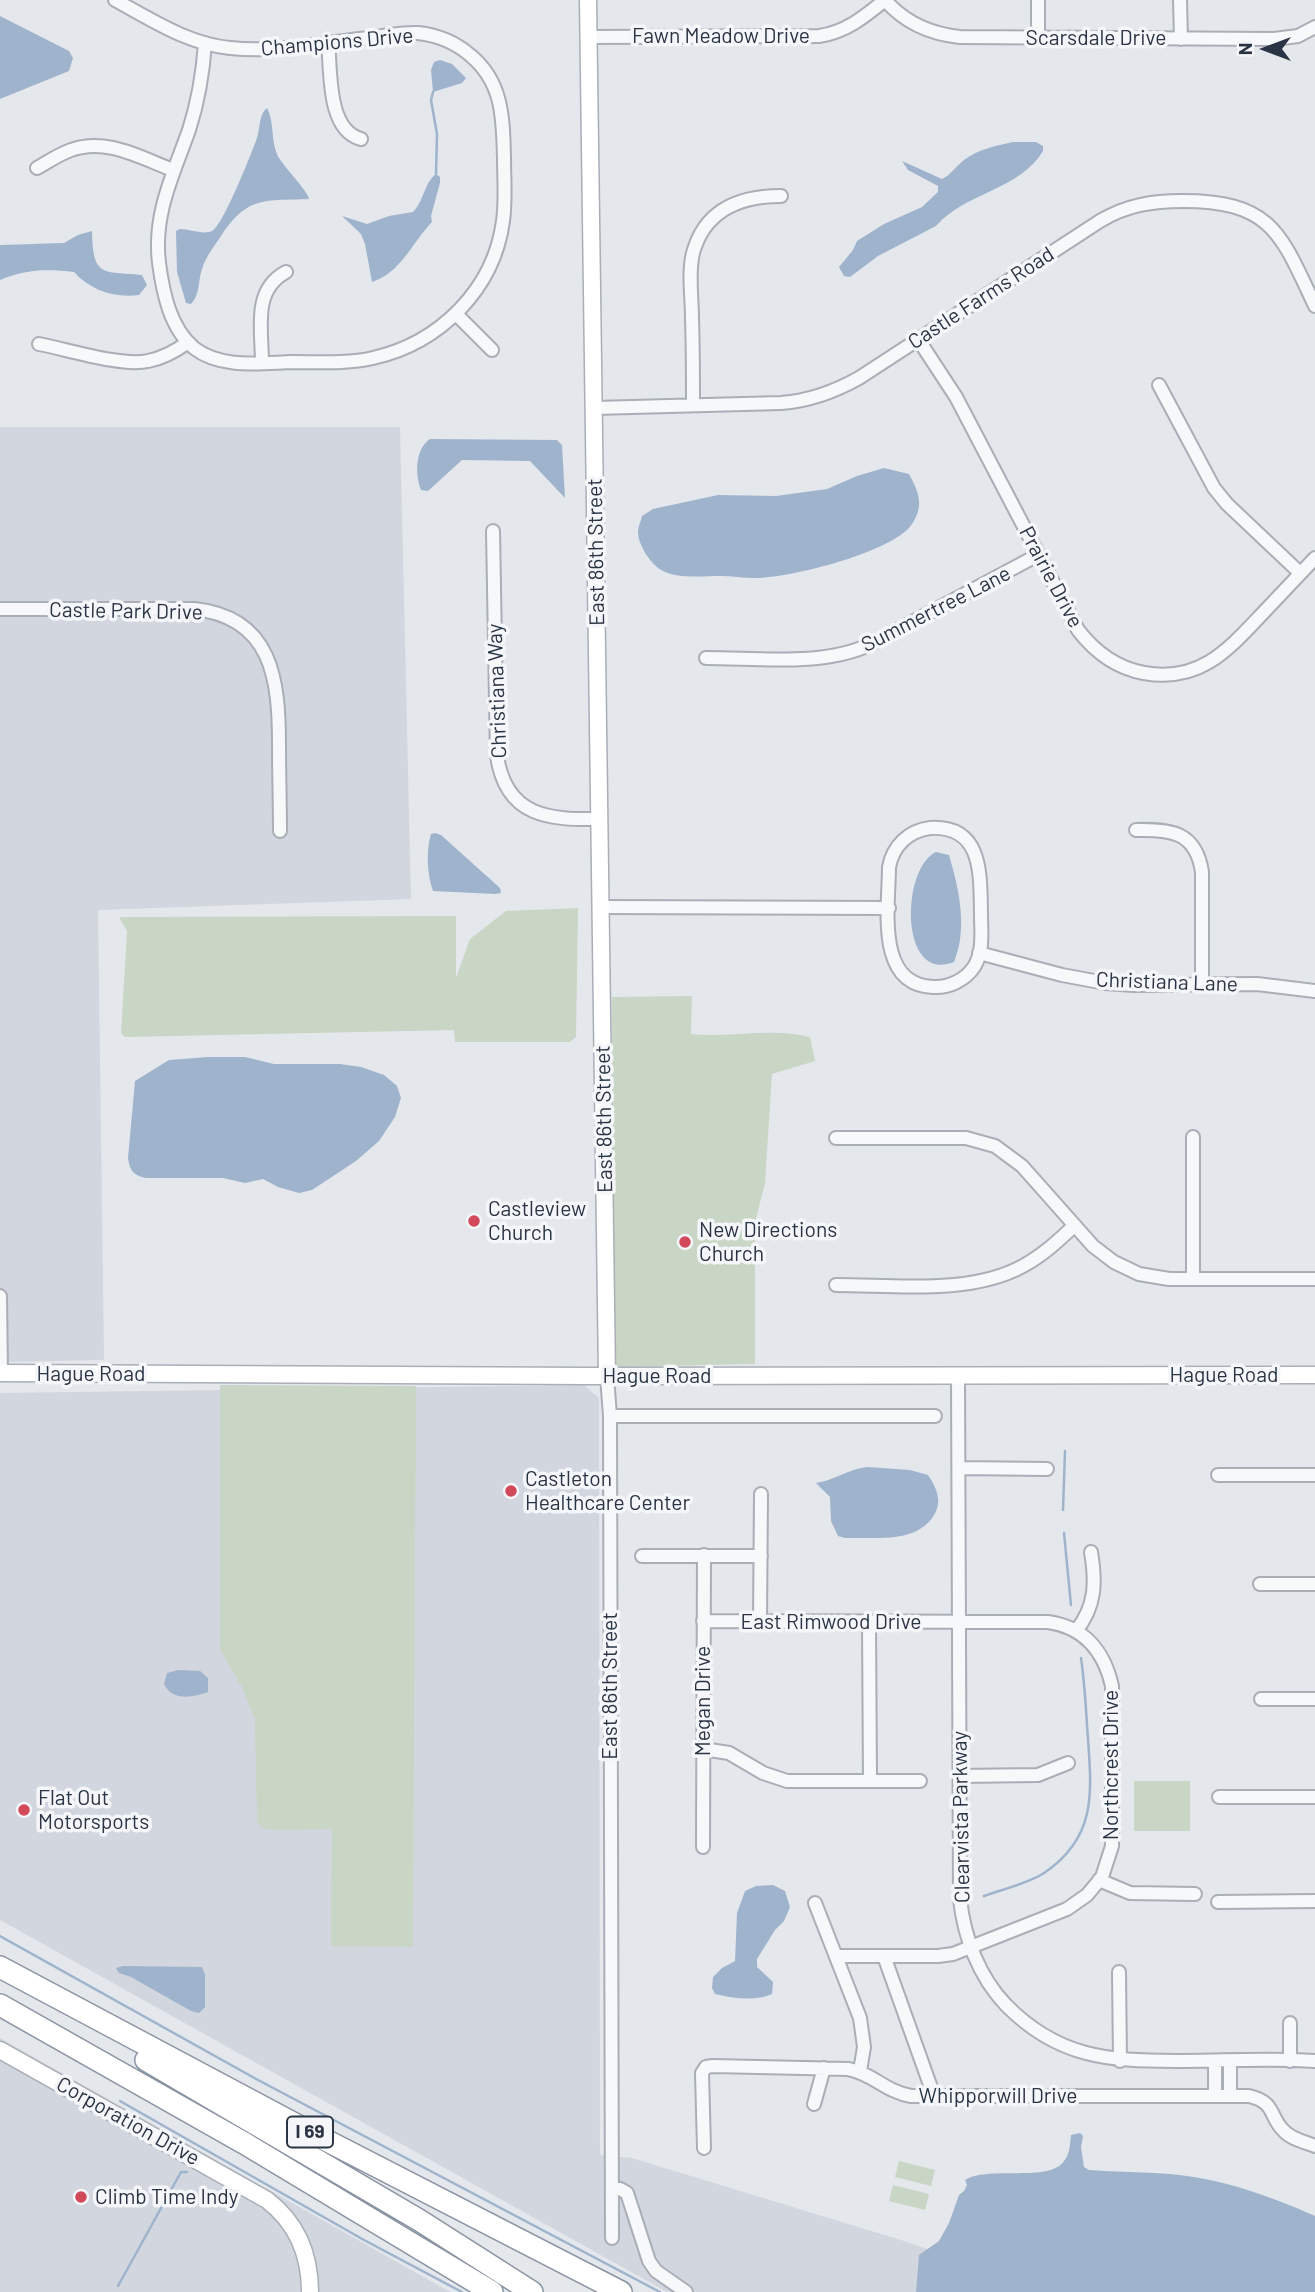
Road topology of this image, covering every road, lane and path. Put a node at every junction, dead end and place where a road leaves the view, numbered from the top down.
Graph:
1 (115, 0) edge
2 (588, 0) edge
3 (885, 0) edge
4 (1038, 0) edge
5 (1180, 0) edge
6 (1315, 27) edge
7 (589, 37) junction
8 (1038, 38) junction
9 (1181, 39) junction
10 (328, 42) junction
11 (205, 43) junction
12 (361, 139) dead end
13 (37, 168) dead end
14 (173, 170) junction
15 (781, 196) dead end
16 (286, 272) dead end
17 (1315, 306) edge
18 (457, 314) junction
19 (918, 339) junction
20 (188, 342) junction
21 (39, 344) dead end
22 (492, 350) dead end
23 (262, 362) junction
24 (1159, 385) dead end
25 (693, 405) junction
26 (595, 408) junction
27 (493, 531) dead end
28 (1038, 555) junction
29 (1315, 558) edge
30 (1300, 573) junction
31 (0, 609) edge
32 (706, 658) dead end
33 (600, 820) junction
34 (1136, 830) dead end
35 (280, 831) dead end
36 (601, 907) junction
37 (889, 908) junction
38 (979, 953) junction
39 (1202, 985) junction
40 (1315, 992) edge
41 (1193, 1137) dead end
42 (836, 1138) dead end
43 (1074, 1226) junction
44 (1193, 1279) junction
45 (1315, 1279) edge
46 (836, 1285) dead end
47 (0, 1296) edge
48 (1, 1373) edge
49 (1315, 1375) edge
50 (607, 1376) junction
51 (958, 1376) junction
52 (610, 1416) junction
53 (936, 1416) dead end
54 (958, 1468) junction
55 (1047, 1469) dead end
56 (1218, 1475) dead end
57 (1315, 1475) edge
58 (761, 1494) dead end
59 (1091, 1552) dead end
60 (704, 1555) junction
61 (642, 1556) dead end
62 (761, 1556) junction
63 (1260, 1584) dead end
64 (1315, 1584) edge
65 (704, 1621) junction
66 (761, 1621) junction
67 (869, 1622) junction
68 (959, 1623) junction
69 (1076, 1631) junction
70 (1261, 1699) dead end
71 (1315, 1699) edge
72 (703, 1749) junction
73 (1068, 1763) dead end
74 (960, 1776) junction
75 (870, 1781) junction
76 (920, 1781) dead end
77 (1219, 1797) dead end
78 (1315, 1797) edge
79 (703, 1847) dead end
80 (1099, 1881) junction
81 (1195, 1894) dead end
82 (1315, 1901) edge
83 (1218, 1902) dead end
84 (816, 1903) dead end
85 (971, 1947) junction
86 (836, 1956) junction
87 (884, 1956) junction
88 (8, 1971) edge
89 (1119, 1972) dead end
90 (0, 2005) edge
91 (1290, 2023) dead end
92 (0, 2050) edge
93 (1120, 2061) junction
94 (1215, 2061) junction
95 (1230, 2061) junction
96 (1290, 2061) junction
97 (1315, 2061) edge
98 (824, 2068) junction
99 (860, 2071) junction
100 (934, 2096) junction
101 (1215, 2096) junction
102 (1230, 2096) junction
103 (814, 2104) dead end
104 (1315, 2146) edge
105 (704, 2148) dead end
106 (612, 2189) junction
107 (612, 2238) dead end
108 (310, 2292) edge
109 (492, 2292) edge
110 (531, 2292) edge
111 (621, 2292) edge
112 (686, 2292) edge

1 - 11 street, Champions Drive
2 - 7 street, East 86th Street
3 - 7 street, Fawn Meadow Drive
3 - 8 street, Scarsdale Drive
4 - 8 street
5 - 9 street
6 - 9 street, Scarsdale Drive
7 - 26 street, East 86th Street
8 - 9 street, Scarsdale Drive
10 - 11 street, Champions Drive
10 - 12 street
10 - 18 street, Champions Drive
11 - 14 street
13 - 14 street
14 - 20 street
15 - 25 street
16 - 23 street
17 - 19 street, Castle Farms Road
18 - 22 street
18 - 23 street, Champions Drive
19 - 25 street, Castle Farms Road
19 - 28 street, Prairie Drive
20 - 21 street
20 - 23 street, Champions Drive
24 - 30 street
25 - 26 street, Castle Farms Road
26 - 33 street, East 86th Street
27 - 33 street, Christiana Way
28 - 30 street, Prairie Drive
28 - 32 street, Summertree Lane
29 - 30 street, Prairie Drive
31 - 35 street, Castle Park Drive
33 - 36 street, East 86th Street
34 - 39 street
36 - 37 street
36 - 50 street, East 86th Street
37 - 38 street
37 - 38 street
38 - 39 street, Christiana Lane
39 - 40 street, Christiana Lane
41 - 44 street
42 - 43 street
43 - 44 street
43 - 46 street
44 - 45 street
47 - 48 street
48 - 50 street, Hague Road
49 - 51 street, Hague Road
50 - 51 street, Hague Road
50 - 52 street, East 86th Street
51 - 54 street, Clearvista Parkway
52 - 53 street, Hague Road
52 - 106 street, East 86th Street
54 - 55 street
54 - 68 street, Clearvista Parkway
56 - 57 street
58 - 62 street
59 - 69 street
60 - 61 street
60 - 62 street
60 - 65 street, Megan Drive
62 - 66 street
63 - 64 street
65 - 66 street, East Rimwood Drive
65 - 72 street, Megan Drive
66 - 67 street, East Rimwood Drive
67 - 68 street, East Rimwood Drive
67 - 75 street
68 - 69 street, Northcrest Drive
68 - 74 street, Clearvista Parkway
69 - 80 street, Northcrest Drive
70 - 71 street
72 - 75 street
72 - 79 street, Megan Drive
73 - 74 street
74 - 85 street, Clearvista Parkway
75 - 76 street
77 - 78 street
80 - 81 street
80 - 85 street, Northcrest Drive
82 - 83 street
84 - 86 street
85 - 87 street, Northcrest Drive
85 - 93 street, Clearvista Parkway
86 - 87 street, Northcrest Drive
86 - 99 street
87 - 100 street
88 - 110 highway
88 - 111 highway, I 69
89 - 93 street
90 - 109 highway, I 69
91 - 96 street
92 - 108 street, Corporation Drive
93 - 94 street, Clearvista Parkway
94 - 95 street, Clearvista Parkway
94 - 101 street
95 - 96 street, Clearvista Parkway
95 - 102 street
96 - 97 street, Clearvista Parkway
98 - 99 street, Whipporwill Drive
98 - 103 street
98 - 105 street, Whipporwill Drive
99 - 100 street, Whipporwill Drive
100 - 101 street, Whipporwill Drive
101 - 102 street, Whipporwill Drive
102 - 104 street, Whipporwill Drive
106 - 107 street, East 86th Street
106 - 112 street

